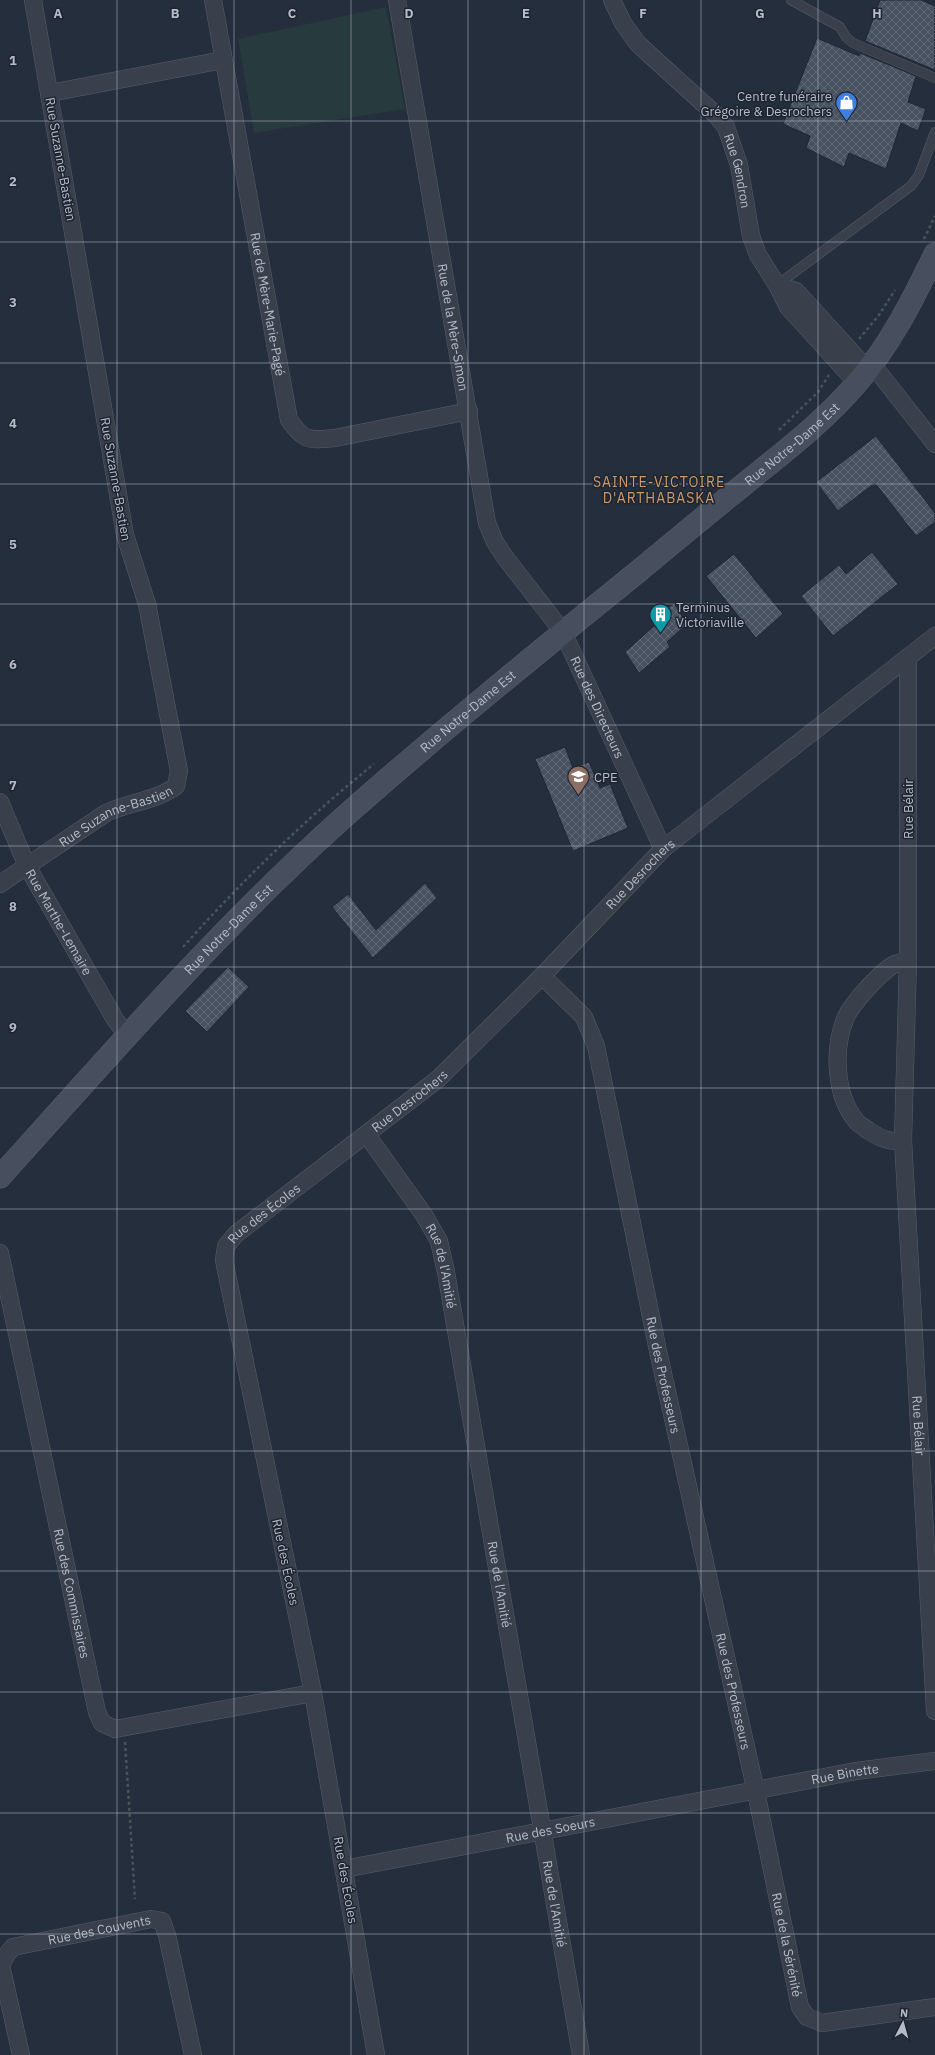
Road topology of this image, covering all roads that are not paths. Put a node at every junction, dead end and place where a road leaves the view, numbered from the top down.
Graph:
1 (33, 0) edge
2 (213, 0) edge
3 (397, 0) edge
4 (612, 0) edge
5 (791, 0) edge
6 (223, 60) junction
7 (935, 78) edge
8 (50, 93) junction
9 (935, 132) edge
10 (935, 254) edge
11 (777, 285) junction
12 (866, 373) junction
13 (469, 411) junction
14 (935, 444) edge
15 (563, 632) junction
16 (935, 636) edge
17 (908, 657) junction
18 (0, 802) edge
19 (663, 849) junction
20 (27, 866) junction
21 (0, 884) edge
22 (908, 961) junction
23 (542, 976) junction
24 (128, 1036) junction
25 (367, 1136) junction
26 (903, 1140) junction
27 (0, 1177) edge
28 (0, 1253) edge
29 (313, 1693) junction
30 (935, 1711) edge
31 (935, 1761) edge
32 (756, 1792) junction
33 (543, 1832) junction
34 (344, 1869) junction
35 (935, 2007) edge
36 (21, 2055) edge
37 (193, 2055) edge
38 (376, 2055) edge
39 (581, 2055) edge

1 - 8 street, Rue Suzanne-Bastien
2 - 6 street, Rue de Mère-Marie-Pagé
3 - 13 street, Rue de la Mère-Simon
4 - 11 street, Rue Gendron
5 - 7 lane
6 - 8 street
6 - 13 street, Rue de Mère-Marie-Pagé
8 - 20 street, Rue Suzanne-Bastien
9 - 11 lane
10 - 12 street, Rue Notre-Dame Est
11 - 12 street, Rue Gendron
12 - 14 street
12 - 15 street, Rue Notre-Dame Est
13 - 15 street, Rue de la Mère-Simon
15 - 19 street, Rue des Directeurs
15 - 24 street, Rue Notre-Dame Est
16 - 17 street, Rue Desrochers
17 - 19 street, Rue Desrochers
17 - 22 street, Rue Bélair
18 - 20 street, Rue Marthe-Lemaire
19 - 23 street, Rue Desrochers
20 - 21 street, Rue Suzanne-Bastien
20 - 24 street, Rue Marthe-Lemaire
22 - 26 street, Rue Bélair
22 - 26 street
23 - 25 street, Rue Desrochers
23 - 32 street, Rue des Professeurs
24 - 27 street, Rue Notre-Dame Est
25 - 29 street, Rue des Écoles
25 - 33 street, Rue de l'Amitié
26 - 30 street, Rue Bélair
28 - 29 street, Rue des Commissaires
29 - 34 street, Rue des Écoles
31 - 32 street, Rue Binette
32 - 33 street, Rue des Soeurs
32 - 35 street, Rue de la Sérénité
33 - 34 street, Rue des Soeurs
33 - 39 street, Rue de l'Amitié
34 - 38 street, Rue des Écoles
36 - 37 street, Rue des Couvents

